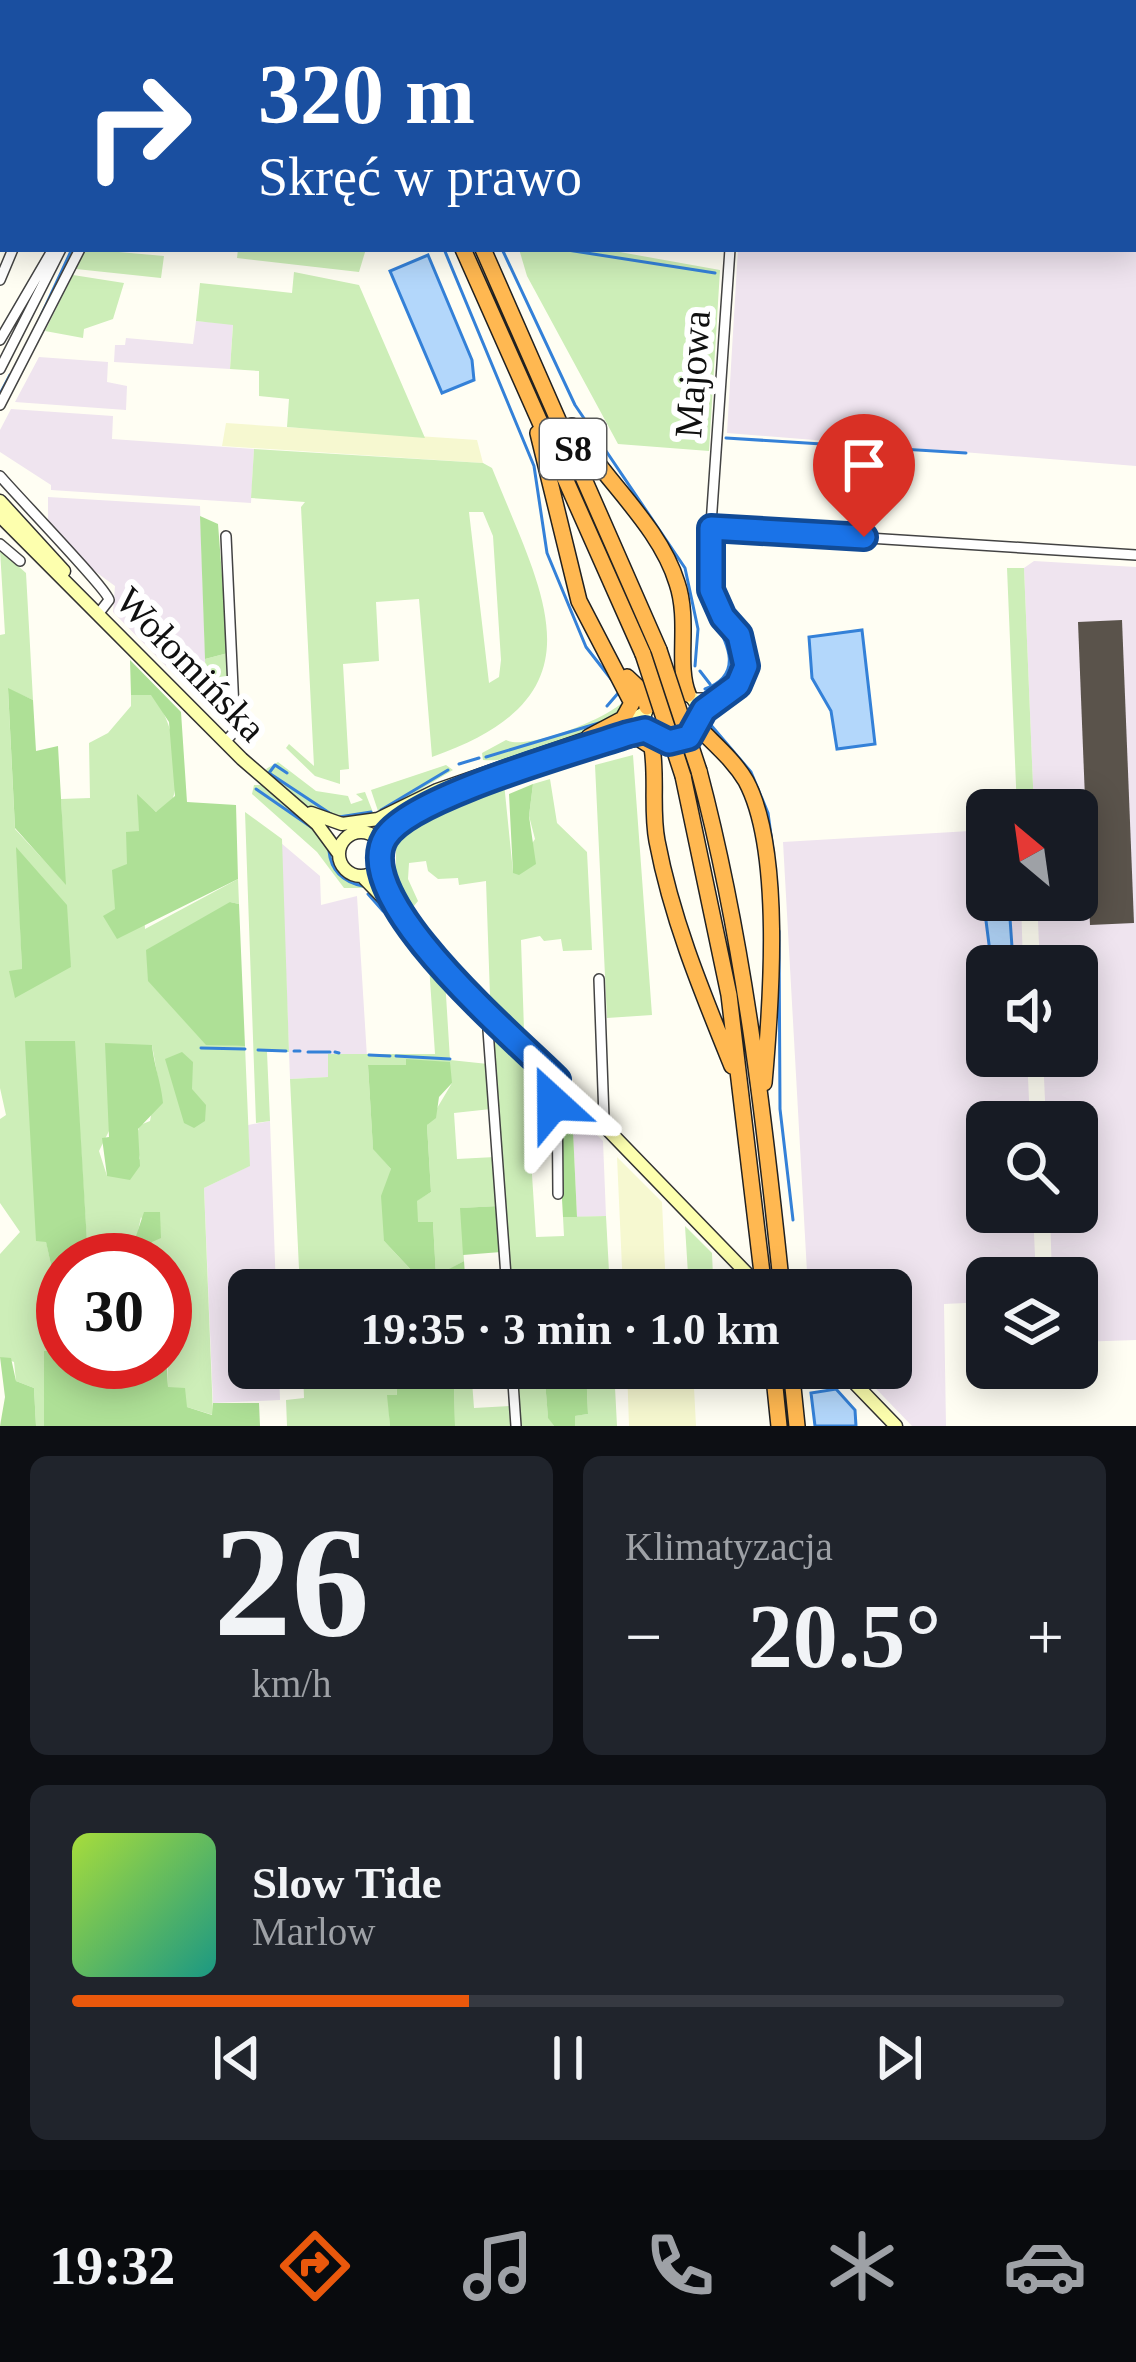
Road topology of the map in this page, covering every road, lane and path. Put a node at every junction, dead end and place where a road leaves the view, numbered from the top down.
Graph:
1 (12, 252) edge
2 (55, 252) edge
3 (56, 252) edge
4 (78, 252) edge
5 (464, 252) edge
6 (484, 252) edge
7 (730, 252) edge
8 (0, 280) edge
9 (0, 340) edge
10 (0, 369) edge
11 (538, 370) junction
12 (520, 380) junction
13 (0, 405) edge
14 (0, 476) edge
15 (0, 501) edge
16 (0, 516) edge
17 (711, 528) junction
18 (226, 536) dead end
19 (0, 544) edge
20 (1136, 555) edge
21 (20, 561) dead end
22 (70, 582) junction
23 (99, 613) junction
24 (723, 617) junction
25 (651, 652) junction
26 (611, 664) junction
27 (690, 696) junction
28 (647, 709) junction
29 (698, 720) junction
30 (654, 734) junction
31 (592, 741) junction
32 (225, 742) junction
33 (691, 774) junction
34 (653, 786) junction
35 (271, 787) junction
36 (409, 805) junction
37 (310, 813) junction
38 (368, 834) junction
39 (348, 837) junction
40 (382, 848) junction
41 (339, 854) junction
42 (377, 868) junction
43 (362, 876) junction
44 (397, 913) junction
45 (599, 979) dead end
46 (494, 1016) junction
47 (557, 1080) junction
48 (740, 1085) junction
49 (762, 1110) junction
50 (600, 1123) junction
51 (558, 1194) dead end
52 (505, 1269) edge
53 (743, 1269) edge
54 (761, 1269) edge
55 (780, 1269) edge
56 (513, 1389) edge
57 (775, 1389) edge
58 (793, 1389) edge
59 (860, 1389) edge
60 (516, 1426) edge
61 (779, 1426) edge
62 (797, 1426) edge
63 (896, 1426) edge

1 - 8 street
2 - 9 street
3 - 10 street
4 - 13 street
5 - 12 highway, S8
6 - 11 highway, S8
7 - 17 street, Majowa
11 - 25 highway, S8
11 - 27 highway
12 - 25 highway, S8
12 - 26 highway
14 - 23 street
15 - 22 main road, Wołomińska
16 - 22 main road, Wołomińska
17 - 20 street
17 - 24 street, Majowa
18 - 32 street
19 - 21 street
22 - 23 main road, Wołomińska
23 - 32 main road, Wołomińska
24 - 27 street
24 - 29 street
25 - 33 highway, S8, bridge
26 - 28 highway
26 - 31 highway
27 - 28 main road
27 - 29 main road
28 - 30 main road
28 - 31 main road
29 - 30 main road
29 - 49 highway
30 - 31 main road
30 - 34 highway
31 - 34 highway
31 - 36 main road
31 - 40 main road
32 - 35 main road, Wołomińska
33 - 48 highway, S8
33 - 49 highway, S8
34 - 48 highway
35 - 37 main road, Wołomińska
35 - 41 main road, Wołomińska
36 - 37 main road
36 - 38 main road
37 - 39 main road, Wołomińska
38 - 39 main road
38 - 40 main road
39 - 41 main road
40 - 42 main road
41 - 43 main road
42 - 43 main road
42 - 44 main road
43 - 44 main road
44 - 46 main road
45 - 50 street
46 - 47 main road
46 - 52 street
47 - 50 main road
47 - 51 street
48 - 54 highway, S8
49 - 55 highway, S8
50 - 53 main road
56 - 60 street
57 - 61 highway
58 - 62 highway
59 - 63 main road

